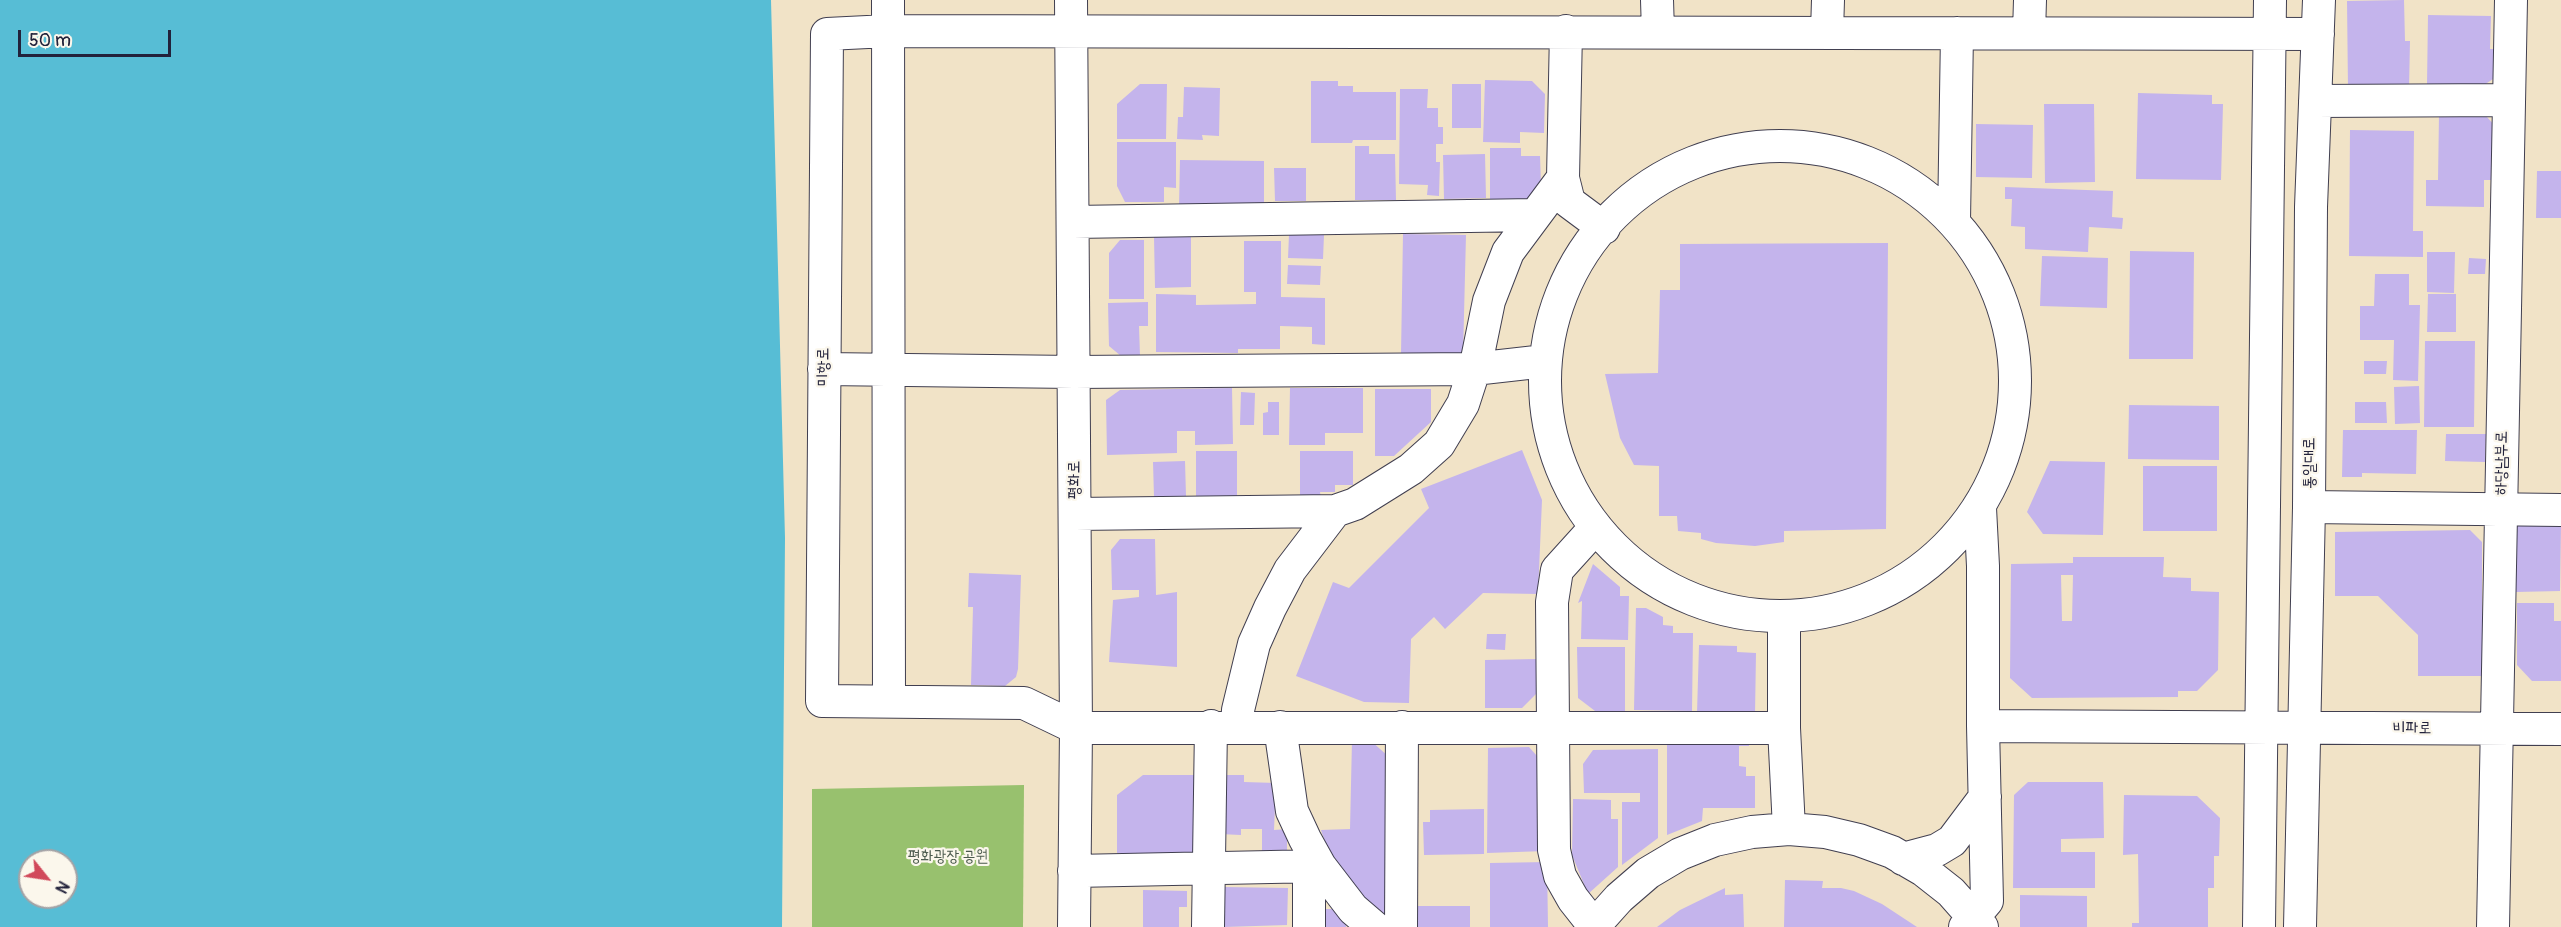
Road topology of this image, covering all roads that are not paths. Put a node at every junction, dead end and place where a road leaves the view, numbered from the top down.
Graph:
1 (888, 0) edge
2 (1071, 0) edge
3 (1657, 0) edge
4 (1828, 0) edge
5 (2030, 0) edge
6 (2270, 0) edge
7 (2319, 0) edge
8 (2511, 0) edge
9 (888, 31) junction
10 (1566, 31) junction
11 (1658, 32) junction
12 (1827, 32) junction
13 (1073, 33) junction
14 (1956, 33) junction
15 (2029, 33) junction
16 (2269, 33) junction
17 (2318, 34) junction
18 (2509, 99) junction
19 (2315, 101) junction
20 (1563, 178) junction
21 (1535, 215) junction
22 (1954, 220) junction
23 (1073, 222) junction
24 (1604, 228) junction
25 (1545, 361) junction
26 (824, 369) junction
27 (888, 369) junction
28 (1474, 369) junction
29 (1074, 372) junction
30 (2310, 507) junction
31 (1980, 508) junction
32 (2501, 510) junction
33 (2561, 510) edge
34 (1335, 512) junction
35 (1075, 514) junction
36 (1595, 528) junction
37 (1784, 618) junction
38 (889, 701) junction
39 (1224, 726) junction
40 (1983, 726) junction
41 (1280, 727) junction
42 (1402, 727) junction
43 (1555, 727) junction
44 (1076, 728) junction
45 (1784, 728) junction
46 (2263, 728) junction
47 (2303, 728) junction
48 (2497, 729) junction
49 (2561, 729) edge
50 (1984, 797) junction
51 (1789, 829) junction
52 (1903, 859) junction
53 (1314, 866) junction
54 (1208, 867) junction
55 (1074, 871) junction
56 (1974, 924) edge
57 (1074, 927) edge
58 (1208, 927) edge
59 (1309, 927) edge
60 (1374, 927) edge
61 (1401, 927) edge
62 (1594, 927) edge
63 (2259, 927) edge
64 (2300, 927) edge
65 (2493, 927) edge

1 - 9 street
2 - 13 street, 평화로
3 - 11 street
4 - 12 street
5 - 15 street
6 - 16 street
7 - 17 street, 통일대로
8 - 18 street, 하당남부로
9 - 13 street
9 - 26 street, 미항로
9 - 27 street
10 - 11 street
10 - 13 street
10 - 20 street
11 - 12 street
12 - 14 street
13 - 23 street, 평화로
14 - 15 street
14 - 22 street
15 - 16 street
16 - 17 street
16 - 46 street
17 - 19 street, 통일대로
18 - 19 street
18 - 32 street, 하당남부로
19 - 30 street, 통일대로
20 - 21 street
20 - 24 street
21 - 23 street
21 - 28 street
22 - 24 street
22 - 31 street
23 - 29 street, 평화로
24 - 25 street
25 - 28 street
25 - 36 street
26 - 27 street
26 - 38 street, 미항로
27 - 29 street
27 - 38 street
28 - 29 street
28 - 34 street
29 - 35 street, 평화로
30 - 32 street
30 - 47 street, 통일대로
31 - 37 street
31 - 40 street
32 - 33 street
32 - 48 street, 하당남부로
34 - 35 street
34 - 39 street
35 - 44 street, 평화로
36 - 37 street
36 - 43 street
37 - 45 street
38 - 44 street
39 - 41 street
39 - 44 street
39 - 54 street
40 - 46 street, 비파로
40 - 50 street
41 - 42 street
41 - 53 street
42 - 43 street
42 - 61 street
43 - 45 street
43 - 62 street
44 - 55 street, 평화로
45 - 51 street
46 - 47 street, 비파로
46 - 63 street
47 - 48 street, 비파로
47 - 64 street, 통일대로
48 - 49 street, 비파로
48 - 65 street, 하당남부로
50 - 52 street
50 - 56 street
51 - 52 street
51 - 62 street
52 - 56 street
53 - 54 street
53 - 59 street
53 - 60 street
54 - 55 street
54 - 58 street
55 - 57 street, 평화로

